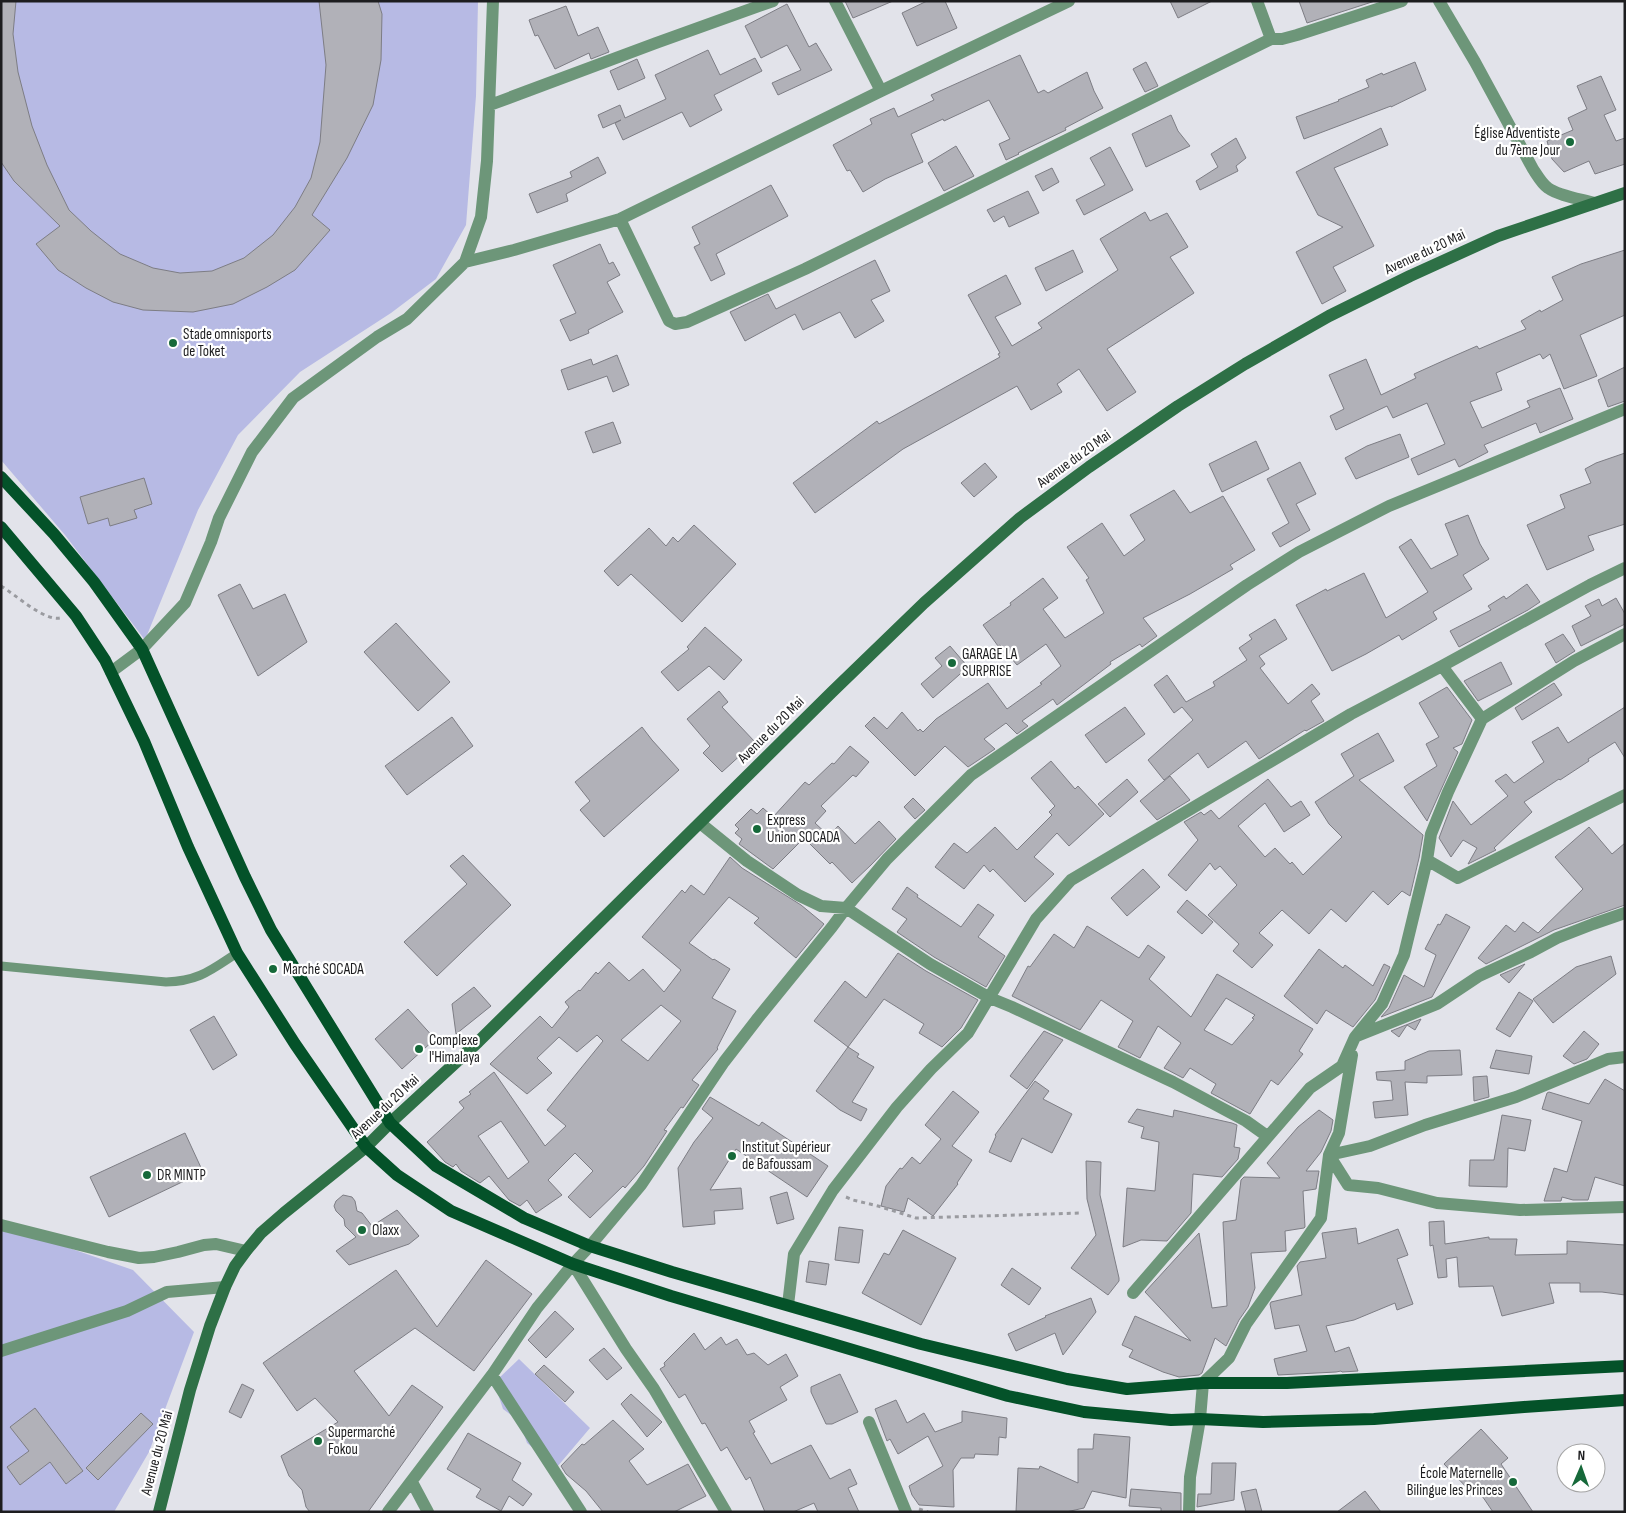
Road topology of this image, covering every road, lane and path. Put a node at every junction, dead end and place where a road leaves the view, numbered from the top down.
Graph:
1 (493, 1) edge
2 (773, 1) edge
3 (835, 1) edge
4 (1069, 1) edge
5 (1257, 1) edge
6 (1402, 1) edge
7 (1439, 1) edge
8 (1272, 38) junction
9 (881, 90) junction
10 (490, 105) junction
11 (1625, 193) edge
12 (1595, 203) junction
13 (620, 218) junction
14 (466, 262) junction
15 (1625, 410) edge
16 (1, 477) edge
17 (1, 527) edge
18 (1625, 568) edge
19 (1, 586) edge
20 (76, 616) junction
21 (1625, 634) edge
22 (142, 649) junction
23 (1442, 666) junction
24 (111, 672) junction
25 (1482, 719) junction
26 (1625, 795) edge
27 (700, 823) junction
28 (1427, 860) junction
29 (846, 908) junction
30 (1625, 913) edge
31 (237, 953) junction
32 (1, 966) edge
33 (990, 998) junction
34 (1355, 1037) junction
35 (1625, 1057) edge
36 (390, 1123) junction
37 (1267, 1136) junction
38 (366, 1148) junction
39 (1329, 1155) junction
40 (833, 1190) junction
41 (1625, 1207) edge
42 (1082, 1213) dead end
43 (1, 1225) edge
44 (590, 1246) junction
45 (246, 1251) junction
46 (573, 1264) junction
47 (225, 1287) junction
48 (1133, 1292) dead end
49 (788, 1305) junction
50 (1, 1351) edge
51 (1625, 1366) edge
52 (492, 1375) junction
53 (1203, 1383) junction
54 (1625, 1400) edge
55 (1200, 1419) junction
56 (869, 1422) dead end
57 (412, 1482) junction
58 (158, 1512) edge
59 (388, 1512) edge
60 (428, 1512) edge
61 (580, 1512) edge
62 (726, 1512) edge
63 (906, 1512) edge
64 (1188, 1512) edge

1 - 10 street
2 - 10 street
3 - 9 street
4 - 9 street
5 - 8 street
6 - 8 street
7 - 12 street
8 - 13 street
9 - 13 street
10 - 14 street
11 - 12 main road, Avenue du 20 Mai
12 - 27 main road, Avenue du 20 Mai
13 - 14 street
14 - 22 street
15 - 29 street
16 - 22 main road
17 - 20 main road
18 - 23 street
19 - 20 path
20 - 24 main road
21 - 25 street
22 - 24 street
22 - 36 main road
23 - 25 street
23 - 33 street
24 - 31 main road
25 - 28 street
26 - 28 street
27 - 29 street
27 - 36 main road, Avenue du 20 Mai
28 - 34 street
29 - 33 street
29 - 44 street
30 - 34 street
31 - 32 lane
31 - 38 main road
33 - 37 street
33 - 40 street
34 - 37 street
34 - 39 street
35 - 39 street
36 - 38 main road, Avenue du 20 Mai
36 - 44 main road
37 - 48 street
38 - 45 main road, Avenue du 20 Mai
38 - 46 main road
39 - 41 street
39 - 53 street
40 - 42 path
40 - 49 street
43 - 45 street
44 - 46 street
44 - 49 main road
45 - 47 main road, Avenue du 20 Mai
46 - 52 street
46 - 55 main road
46 - 62 street
47 - 50 street
47 - 58 main road, Avenue du 20 Mai
49 - 53 main road
51 - 53 main road
52 - 57 street
52 - 61 street
53 - 55 street
54 - 55 main road
55 - 64 street
56 - 63 street
57 - 59 street
57 - 60 street

